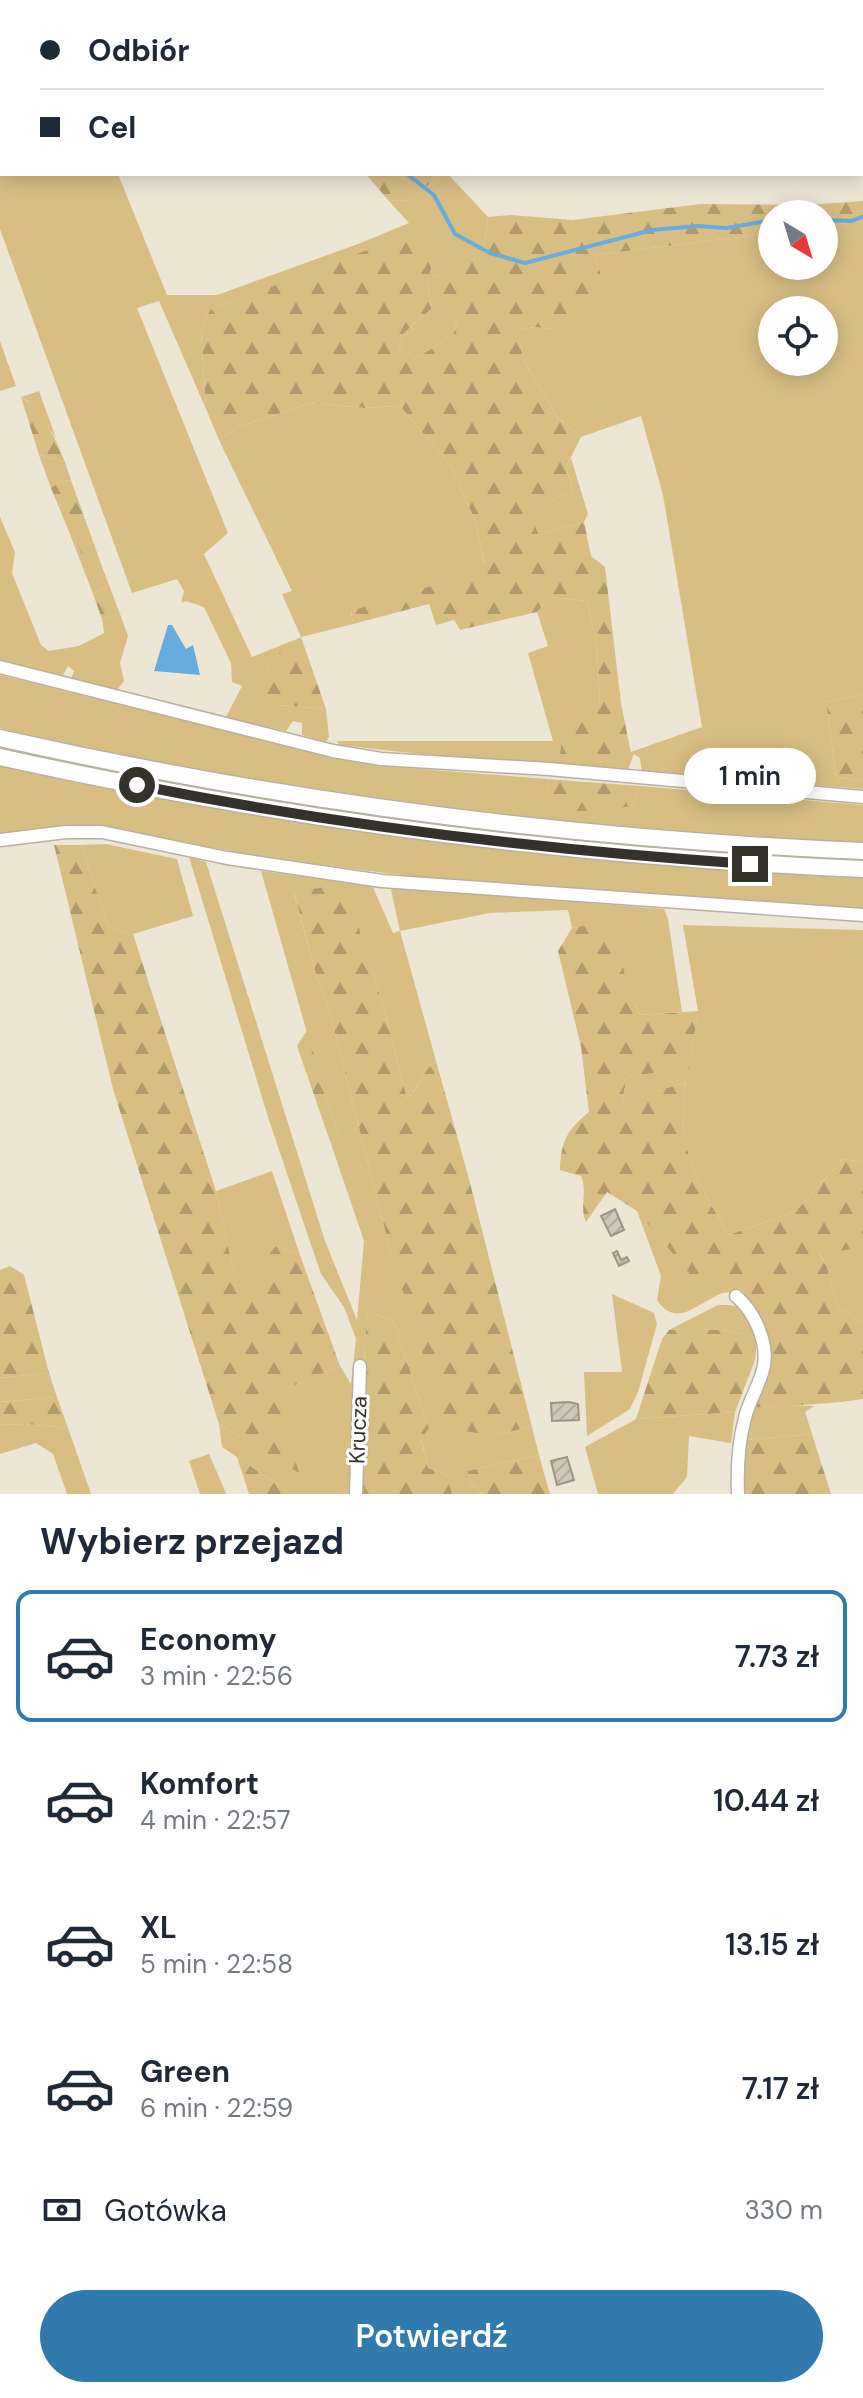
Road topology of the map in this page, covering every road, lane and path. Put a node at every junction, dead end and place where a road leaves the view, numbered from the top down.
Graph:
1 (0, 667) edge
2 (0, 738) edge
3 (0, 757) edge
4 (863, 797) edge
5 (0, 840) edge
6 (863, 851) edge
7 (863, 869) edge
8 (863, 915) edge
9 (736, 1296) dead end
10 (360, 1366) dead end
11 (356, 1494) edge
12 (738, 1494) edge

1 - 4 street
2 - 6 main road
3 - 7 main road
5 - 8 street
9 - 12 street
10 - 11 street, Krucza

